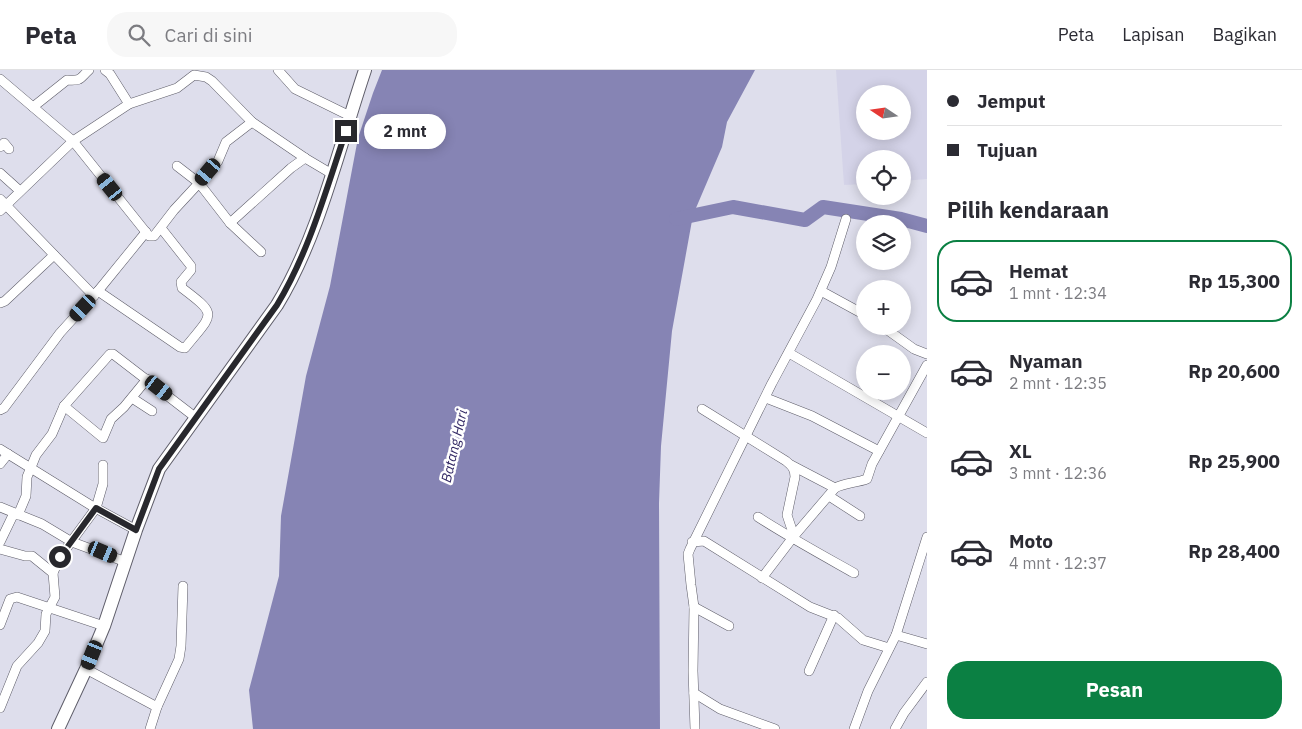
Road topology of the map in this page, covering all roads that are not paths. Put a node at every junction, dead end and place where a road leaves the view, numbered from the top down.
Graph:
1 (89, 70) edge
2 (105, 70) edge
3 (278, 70) edge
4 (365, 70) edge
5 (192, 73) edge
6 (0, 78) edge
7 (129, 104) junction
8 (33, 107) junction
9 (350, 116) junction
10 (252, 122) junction
11 (73, 141) junction
12 (305, 158) junction
13 (177, 166) dead end
14 (0, 172) edge
15 (332, 174) junction
16 (199, 183) junction
17 (20, 191) junction
18 (2, 205) edge
19 (846, 219) dead end
20 (230, 223) junction
21 (161, 228) junction
22 (146, 232) junction
23 (261, 252) dead end
24 (54, 255) junction
25 (821, 291) junction
26 (96, 294) junction
27 (0, 303) edge
28 (856, 310) edge
29 (895, 335) edge
30 (789, 352) junction
31 (927, 354) edge
32 (927, 364) edge
33 (147, 379) junction
34 (132, 398) junction
35 (766, 398) junction
36 (64, 406) junction
37 (702, 409) dead end
38 (0, 410) edge
39 (152, 411) dead end
40 (898, 416) junction
41 (195, 417) junction
42 (927, 433) edge
43 (747, 436) junction
44 (0, 449) edge
45 (879, 451) junction
46 (8, 454) junction
47 (0, 464) edge
48 (790, 464) junction
49 (103, 465) dead end
50 (31, 467) junction
51 (832, 492) junction
52 (0, 507) edge
53 (96, 508) junction
54 (16, 514) junction
55 (860, 516) dead end
56 (758, 517) dead end
57 (136, 530) junction
58 (793, 537) junction
59 (927, 537) edge
60 (0, 542) edge
61 (72, 542) junction
62 (692, 542) junction
63 (0, 549) edge
64 (126, 562) junction
65 (53, 572) junction
66 (854, 572) dead end
67 (762, 578) junction
68 (183, 586) dead end
69 (694, 607) junction
70 (49, 608) junction
71 (834, 616) junction
72 (0, 625) edge
73 (104, 626) junction
74 (729, 626) dead end
75 (896, 635) junction
76 (927, 644) edge
77 (889, 648) junction
78 (86, 669) junction
79 (809, 671) dead end
80 (927, 682) edge
81 (694, 693) junction
82 (157, 707) junction
83 (0, 708) edge
84 (58, 729) edge
85 (150, 729) edge
86 (695, 729) edge
87 (775, 729) edge
88 (854, 729) edge
89 (895, 729) edge

1 - 8 street
2 - 7 street
3 - 9 street
4 - 9 street
5 - 7 street
5 - 10 street
6 - 8 street
7 - 11 street
8 - 11 street
9 - 15 street
10 - 12 street
10 - 16 street
11 - 17 street
11 - 22 street
12 - 15 street
12 - 20 street
13 - 16 street
14 - 17 street
15 - 41 street
16 - 20 street
16 - 21 street
17 - 18 street
18 - 24 street
19 - 25 street
20 - 23 street
21 - 22 street
21 - 26 street
22 - 26 street
24 - 26 street
24 - 27 street
25 - 28 street
25 - 30 street
26 - 38 street
29 - 31 street
30 - 35 street
30 - 40 street
32 - 40 street
33 - 34 street
33 - 36 street
33 - 41 street
34 - 36 street
34 - 39 street
35 - 43 street
35 - 45 street
36 - 50 street
37 - 43 street
40 - 42 street
40 - 45 street
41 - 57 street
43 - 48 street
43 - 62 street
44 - 46 street
45 - 51 street
46 - 47 street
46 - 50 street
48 - 51 street
48 - 58 street
49 - 53 street
50 - 53 street
50 - 54 street
51 - 55 street
51 - 58 street
52 - 54 street
53 - 57 street
53 - 61 street
54 - 60 street
54 - 61 street
56 - 58 street
57 - 64 street
58 - 66 street
58 - 67 street
59 - 75 street
61 - 64 street
61 - 65 street
62 - 67 street
62 - 69 street
63 - 65 street
64 - 73 street
65 - 70 street
67 - 71 street
68 - 82 street
69 - 74 street
69 - 81 street
70 - 72 street
70 - 73 street
70 - 83 street
71 - 77 street
71 - 79 street
73 - 78 street
75 - 76 street
75 - 77 street
77 - 88 street
78 - 82 street
78 - 84 street
80 - 89 street
81 - 86 street
81 - 87 street
82 - 85 street

